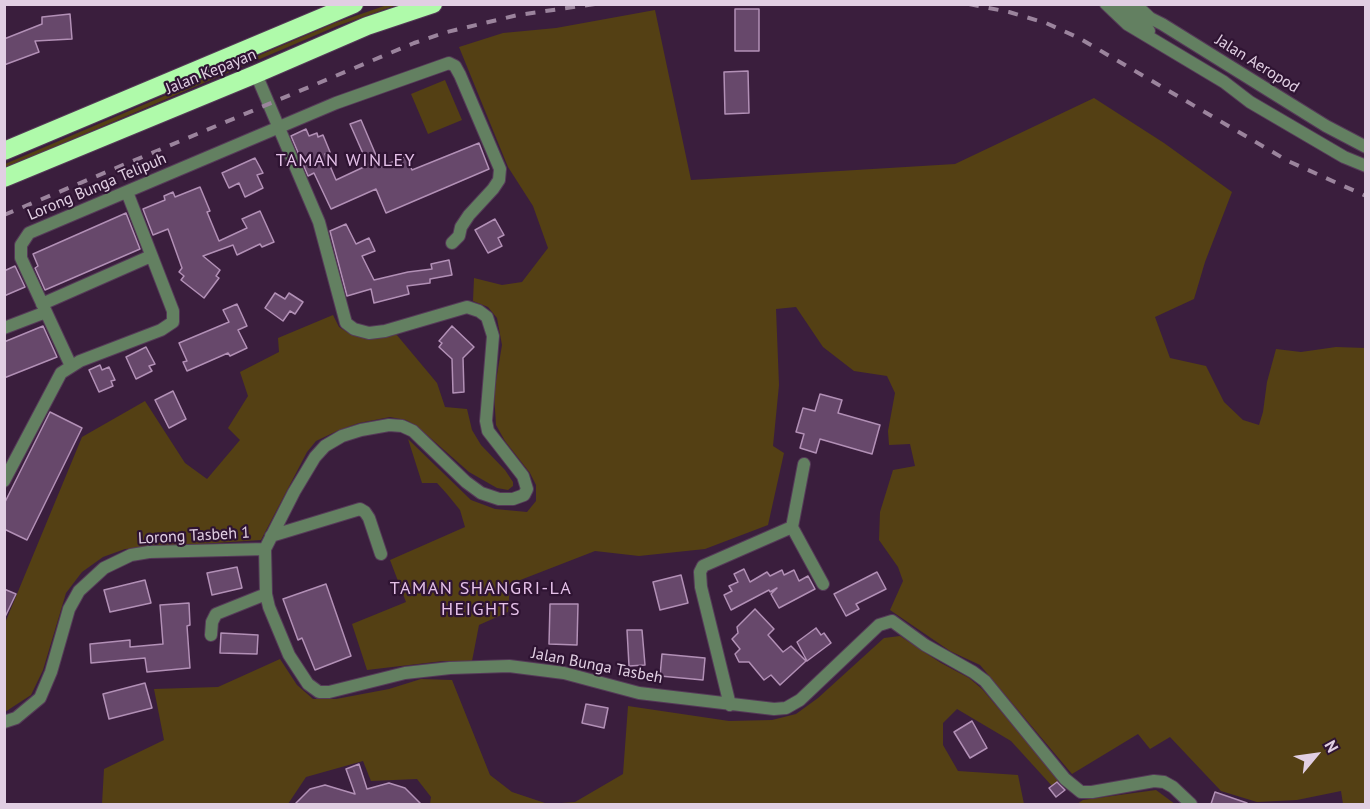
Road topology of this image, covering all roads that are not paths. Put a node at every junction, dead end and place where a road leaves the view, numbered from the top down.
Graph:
1 (354, 4) edge
2 (433, 4) edge
3 (1106, 4) edge
4 (1120, 4) edge
5 (1135, 4) edge
6 (1170, 49) junction
7 (256, 74) junction
8 (280, 128) junction
9 (1365, 147) edge
10 (4, 151) edge
11 (1365, 166) edge
12 (4, 178) edge
13 (127, 192) junction
14 (452, 243) dead end
15 (151, 256) junction
16 (44, 308) junction
17 (4, 328) edge
18 (71, 366) junction
19 (804, 464) dead end
20 (4, 481) edge
21 (792, 526) junction
22 (271, 536) junction
23 (265, 549) junction
24 (381, 554) dead end
25 (823, 584) dead end
26 (266, 594) junction
27 (211, 635) dead end
28 (730, 705) junction
29 (4, 722) edge
30 (1191, 804) edge

1 - 10 highway, Jalan Kepayan
2 - 7 highway, Jalan Kepayan
3 - 6 street
4 - 6 street
5 - 9 street, Jalan Aeropod
6 - 11 street
7 - 8 street, Jalan Bunga Tasbeh
7 - 12 highway, Jalan Kepayan
8 - 13 street, Lorong Bunga Telipuh
8 - 14 street
8 - 22 street, Jalan Bunga Tasbeh
13 - 15 street
13 - 16 street, Lorong Bunga Telipuh
15 - 16 street
15 - 18 street
16 - 17 street
16 - 18 street, Lorong Bunga Telipuh
18 - 20 street
19 - 21 street
21 - 25 street
21 - 28 street
22 - 23 street, Jalan Bunga Tasbeh
22 - 24 street
23 - 26 street, Jalan Bunga Tasbeh
23 - 29 street, Lorong Tasbeh 1
26 - 27 street
26 - 28 street, Jalan Bunga Tasbeh
28 - 30 street, Jalan Bunga Tasbeh

